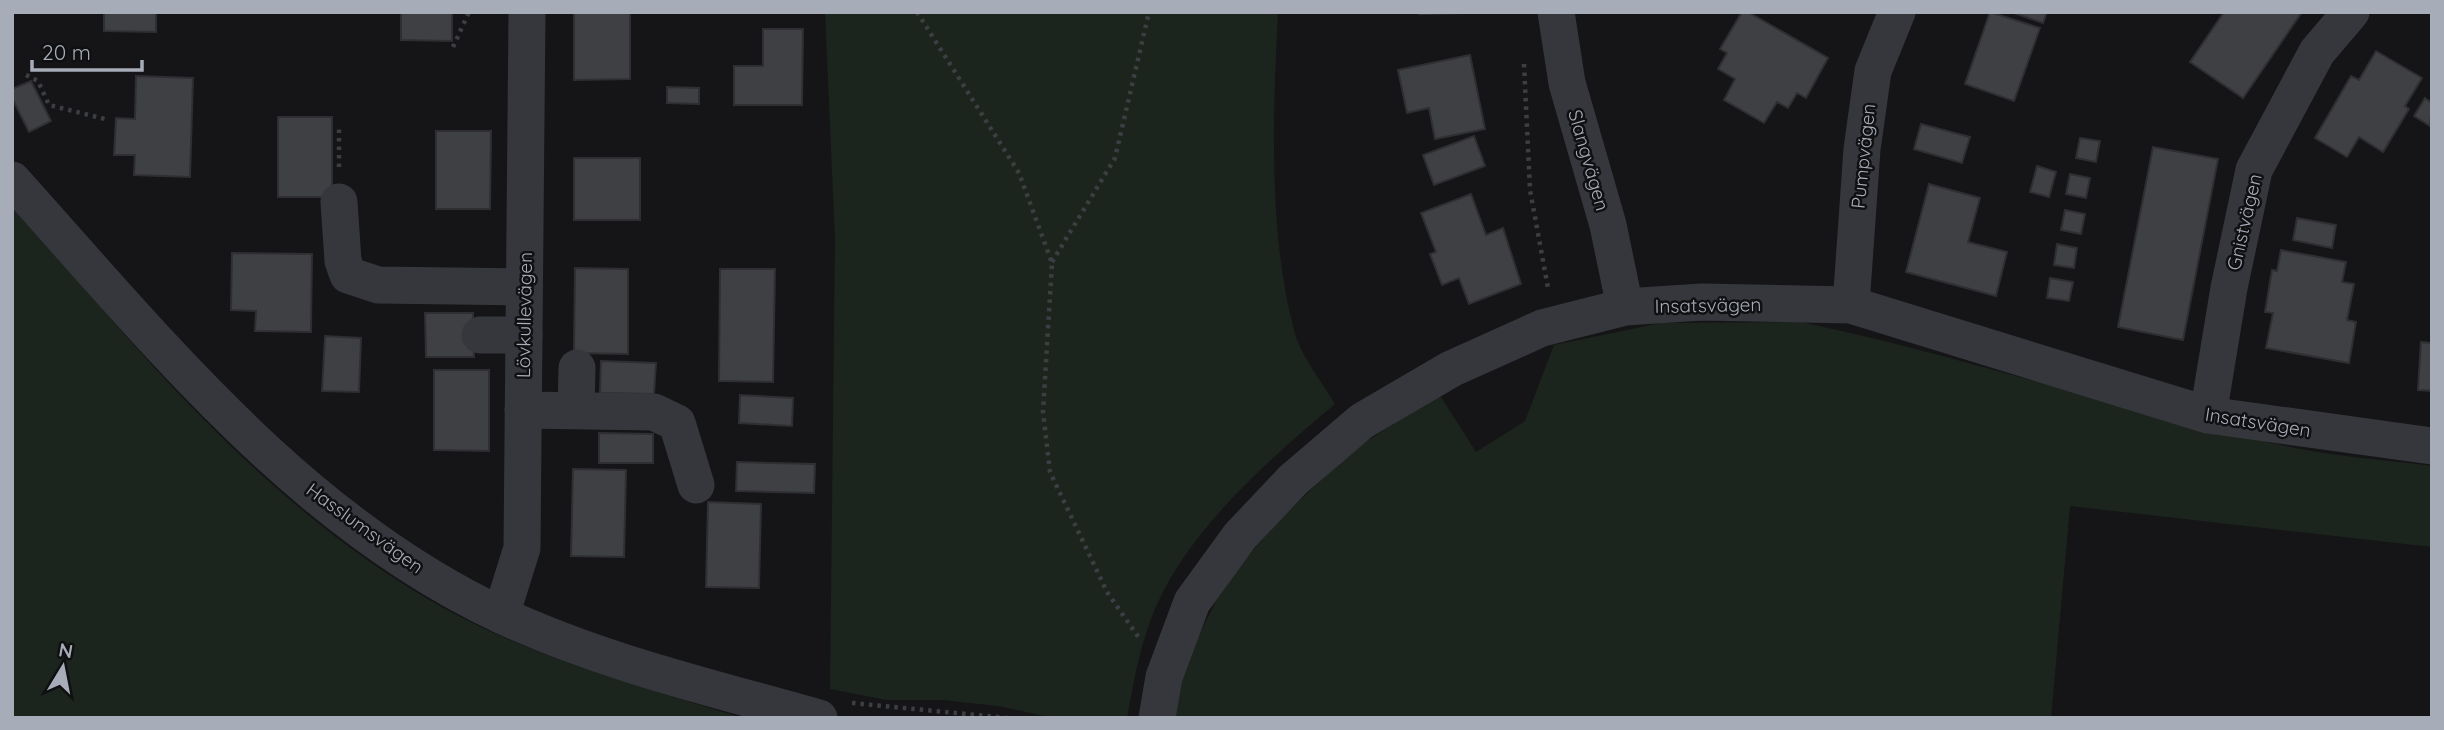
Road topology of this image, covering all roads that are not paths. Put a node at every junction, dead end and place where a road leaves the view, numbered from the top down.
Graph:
1 (527, 12) edge
2 (1556, 12) edge
3 (1897, 12) edge
4 (2351, 12) edge
5 (12, 180) edge
6 (339, 202) dead end
7 (524, 288) junction
8 (1851, 305) junction
9 (1625, 307) junction
10 (480, 335) dead end
11 (524, 335) junction
12 (577, 368) dead end
13 (523, 410) junction
14 (576, 410) junction
15 (2208, 415) junction
16 (2432, 446) edge
17 (696, 485) dead end
18 (501, 615) junction
19 (834, 710) edge
20 (1157, 718) edge

1 - 7 street, Lövkullevägen
2 - 9 street, Slangvägen
3 - 8 street, Pumpvägen
4 - 15 street, Gnistvägen
5 - 18 street, Hasslumsvägen
6 - 7 street
7 - 11 street, Lövkullevägen
8 - 9 street, Insatsvägen
8 - 15 street, Insatsvägen
9 - 20 street, Insatsvägen
10 - 11 street
11 - 13 street, Lövkullevägen
12 - 14 street
13 - 14 street
13 - 18 street, Lövkullevägen
14 - 17 street
15 - 16 street, Insatsvägen
18 - 19 street, Hasslumsvägen

